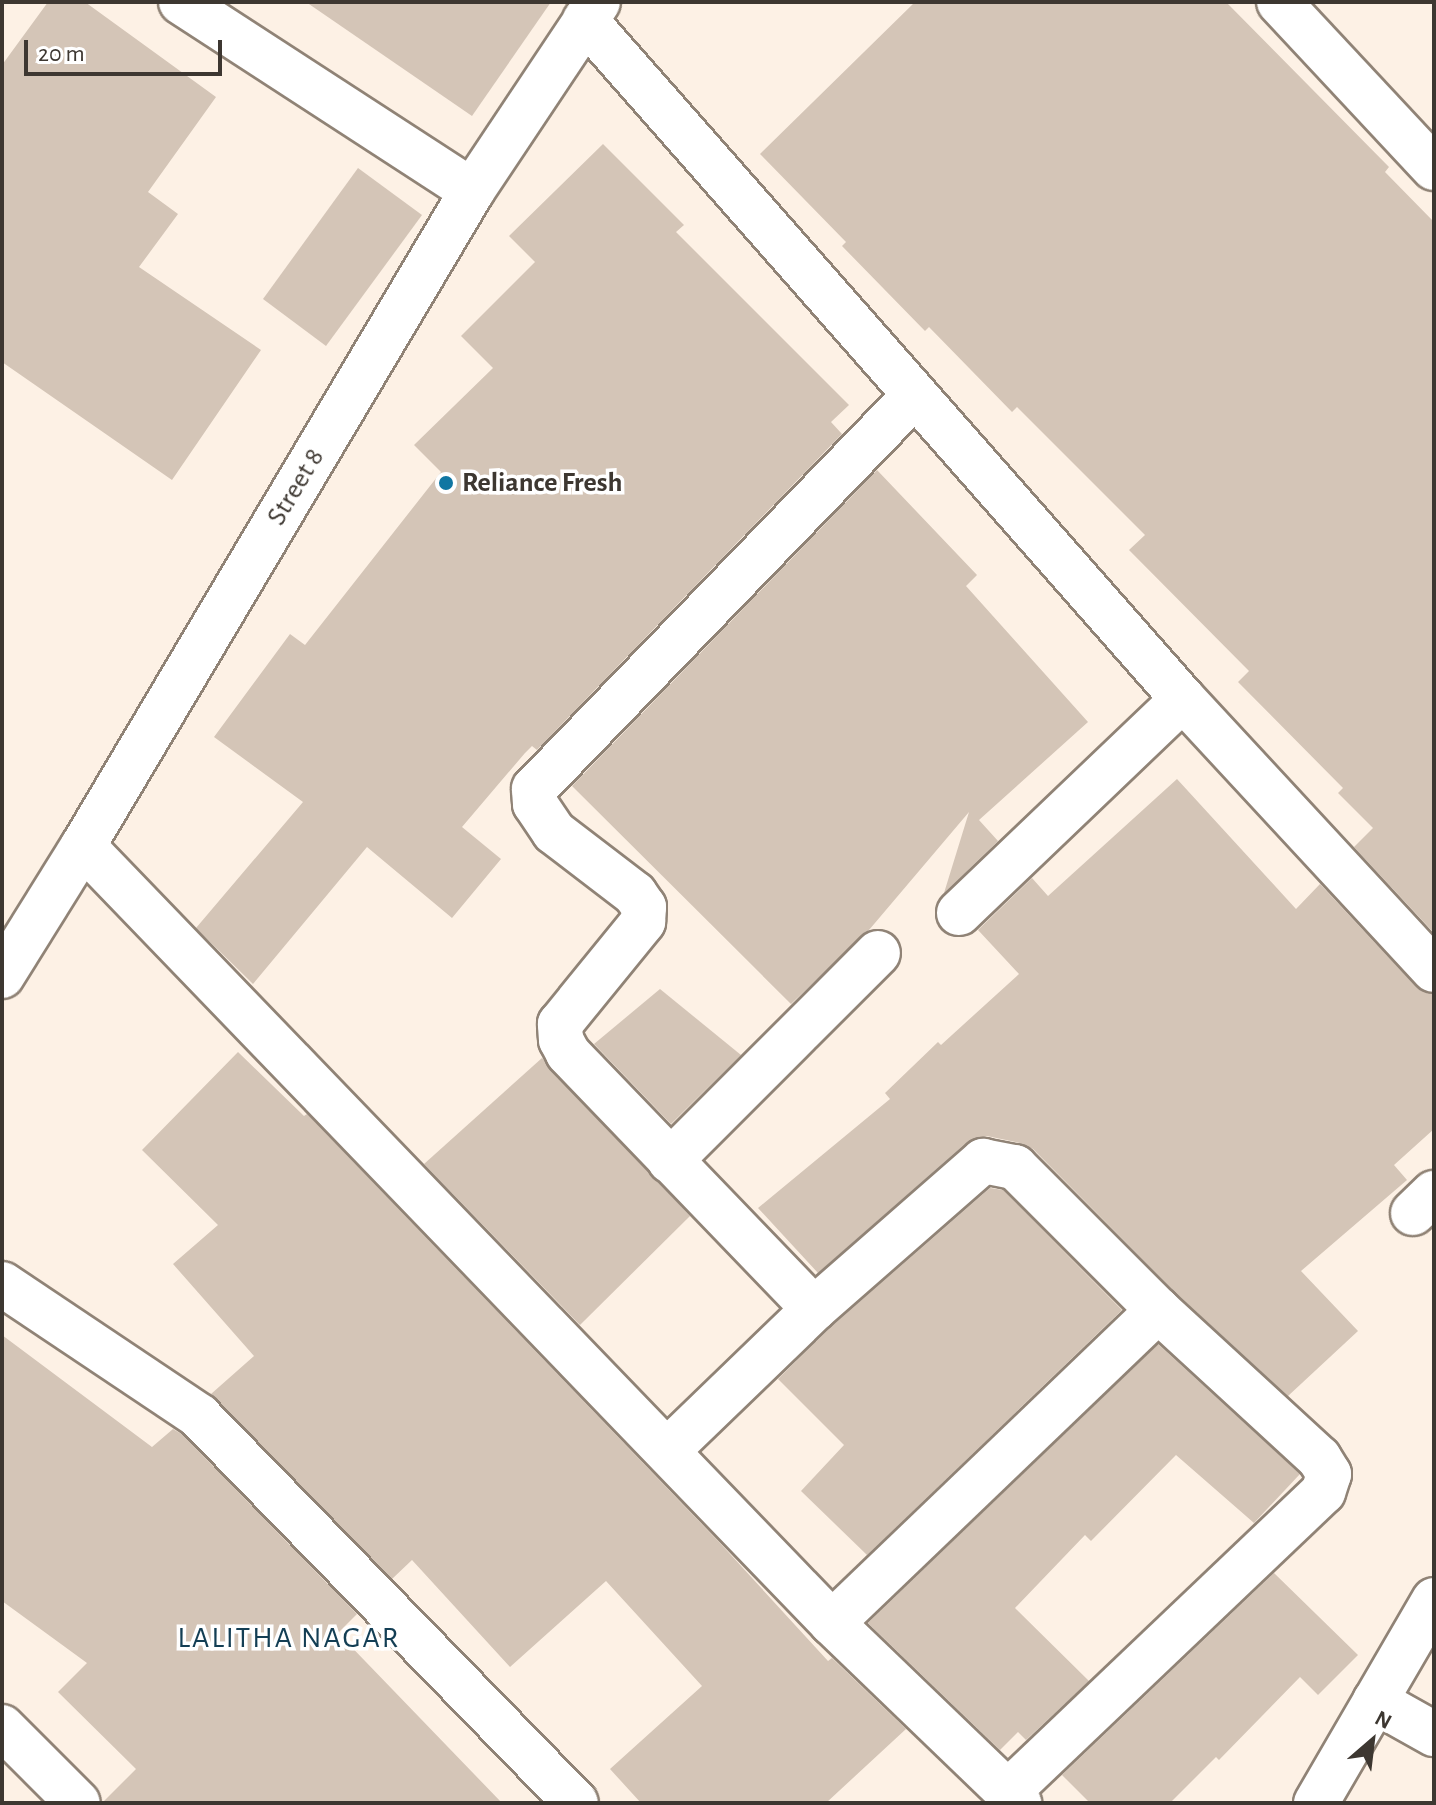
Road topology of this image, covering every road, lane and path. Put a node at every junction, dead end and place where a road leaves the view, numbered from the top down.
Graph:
1 (181, 2) edge
2 (1279, 2) edge
3 (592, 11) edge
4 (1434, 168) edge
5 (472, 191) junction
6 (913, 397) junction
7 (1183, 699) junction
8 (83, 846) junction
9 (959, 913) dead end
10 (878, 953) dead end
11 (1434, 970) edge
12 (2, 976) edge
13 (670, 1161) junction
14 (2, 1284) edge
15 (814, 1309) junction
16 (1158, 1310) junction
17 (668, 1450) junction
18 (1434, 1600) edge
19 (832, 1623) junction
20 (1375, 1701) junction
21 (2, 1727) edge
22 (1434, 1734) edge
23 (1014, 1798) edge
24 (78, 1803) edge
25 (576, 1803) edge
26 (1316, 1803) edge

1 - 5 street
2 - 4 street
3 - 5 street, Street 8
3 - 6 street
5 - 8 street, Street 8
6 - 7 street
6 - 13 street
7 - 9 street
7 - 11 street
8 - 12 street, Street 8
8 - 17 street
10 - 13 street
13 - 15 street
14 - 25 street
15 - 16 street
15 - 17 street
16 - 19 street
16 - 23 street
17 - 19 street
18 - 20 street
19 - 23 street
20 - 22 street
20 - 26 street
21 - 24 street

